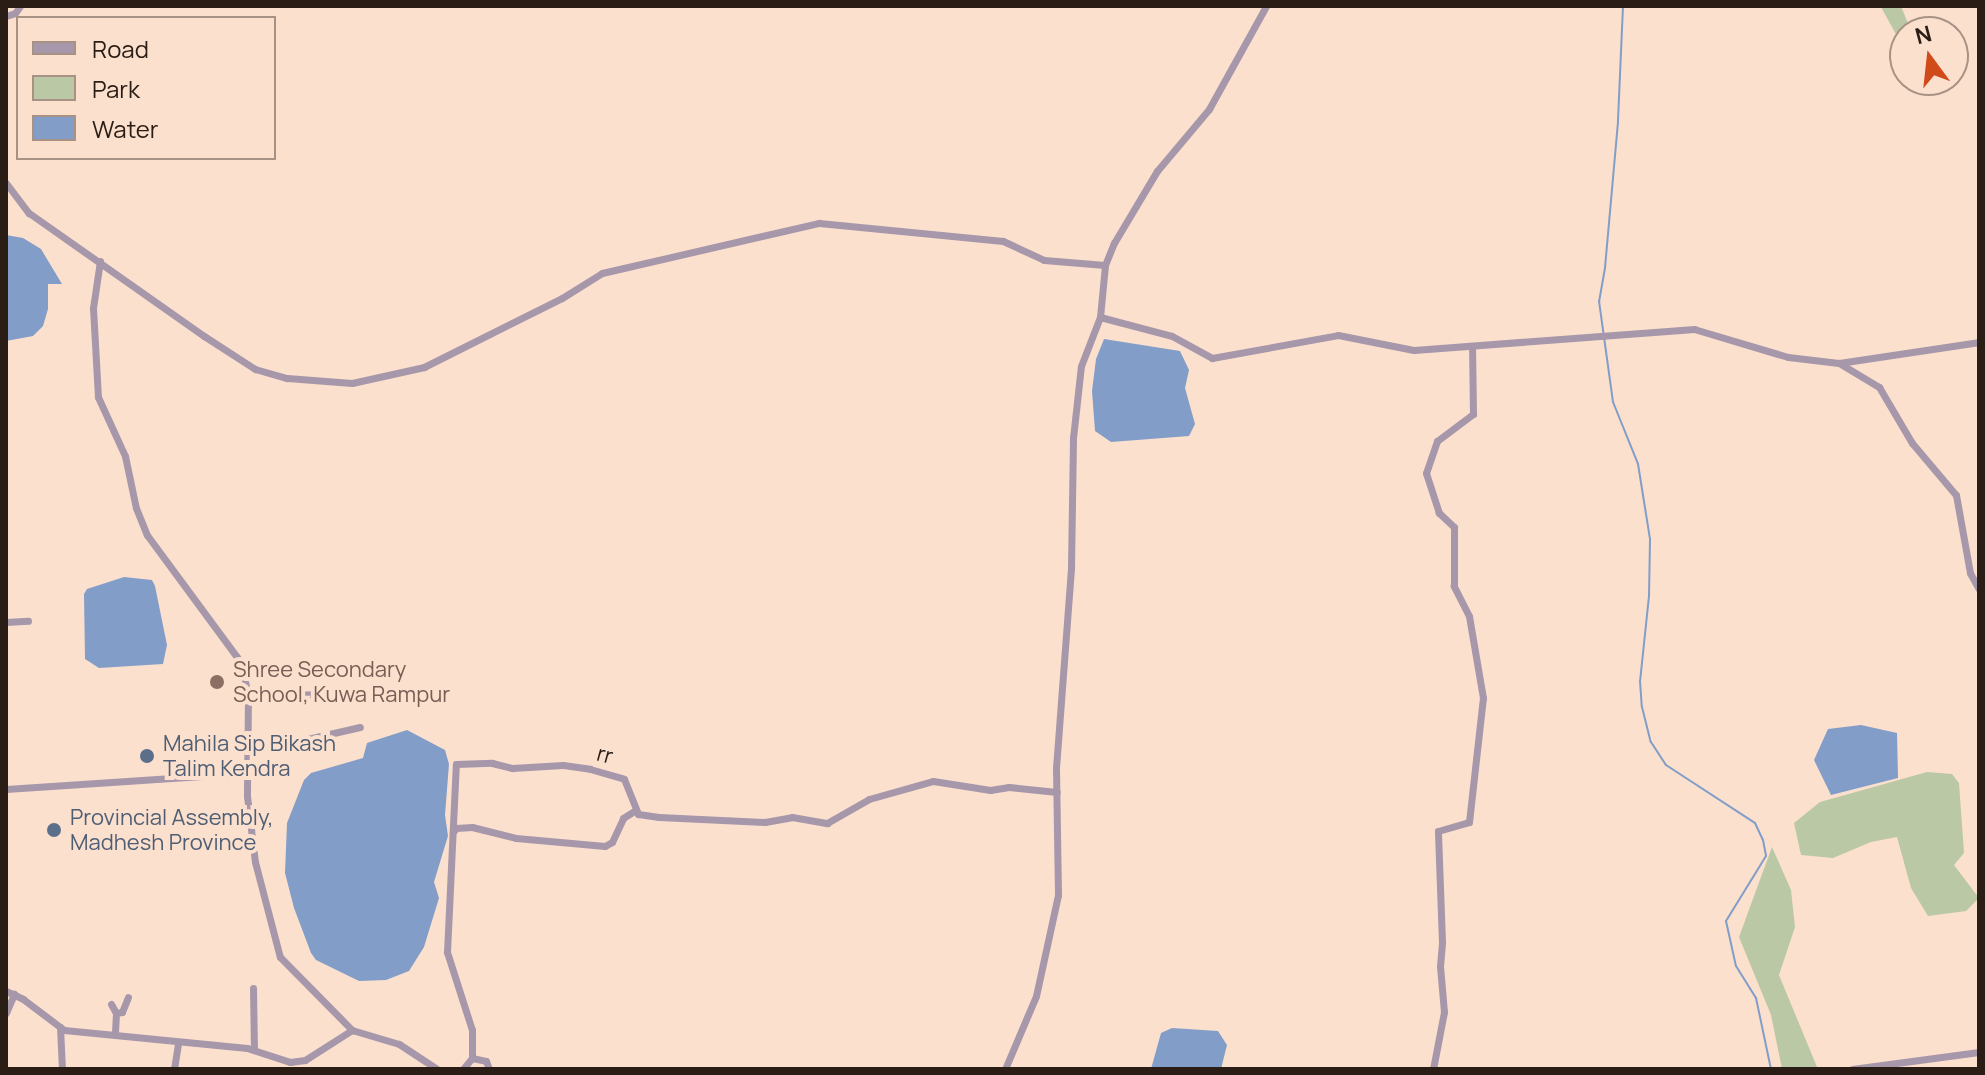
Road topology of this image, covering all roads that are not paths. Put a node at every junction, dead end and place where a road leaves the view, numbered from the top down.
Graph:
1 (20, 6) edge
2 (1266, 6) edge
3 (6, 16) edge
4 (6, 183) edge
5 (100, 261) junction
6 (1105, 265) junction
7 (1100, 317) junction
8 (1979, 342) edge
9 (1472, 346) junction
10 (1839, 363) junction
11 (1979, 589) edge
12 (28, 621) dead end
13 (6, 622) edge
14 (350, 689) dead end
15 (248, 696) junction
16 (360, 727) dead end
17 (248, 745) junction
18 (247, 773) junction
19 (6, 789) edge
20 (1057, 792) junction
21 (636, 810) junction
22 (453, 832) junction
23 (253, 988) dead end
24 (10, 992) edge
25 (128, 997) dead end
26 (111, 1004) dead end
27 (6, 1013) edge
28 (116, 1013) junction
29 (60, 1027) junction
30 (352, 1030) junction
31 (115, 1034) junction
32 (178, 1043) junction
33 (254, 1050) junction
34 (1979, 1052) edge
35 (472, 1058) junction
36 (305, 1060) junction
37 (284, 1065) edge
38 (62, 1069) edge
39 (174, 1069) edge
40 (309, 1069) edge
41 (437, 1069) edge
42 (463, 1069) edge
43 (489, 1069) edge
44 (1005, 1069) edge
45 (1433, 1069) edge
46 (1852, 1069) edge

1 - 3 street
2 - 6 street
4 - 5 street
5 - 6 street
5 - 15 street
6 - 7 street
7 - 9 street
7 - 20 street
8 - 10 street
9 - 10 street
9 - 45 street
10 - 11 street
12 - 13 street
14 - 15 street
15 - 17 street
16 - 17 street
17 - 18 street
18 - 19 street
18 - 30 street
20 - 21 street
20 - 44 street
21 - 22 street
21 - 22 street, rr
22 - 35 street, rr
23 - 33 street
24 - 27 street
24 - 29 street
25 - 28 street
26 - 28 street
28 - 31 street
29 - 31 street
29 - 38 street
30 - 36 street
30 - 41 street
31 - 32 street
32 - 33 street
32 - 39 street
33 - 37 street
34 - 46 street
35 - 42 street
35 - 43 street
36 - 37 street
36 - 40 street

